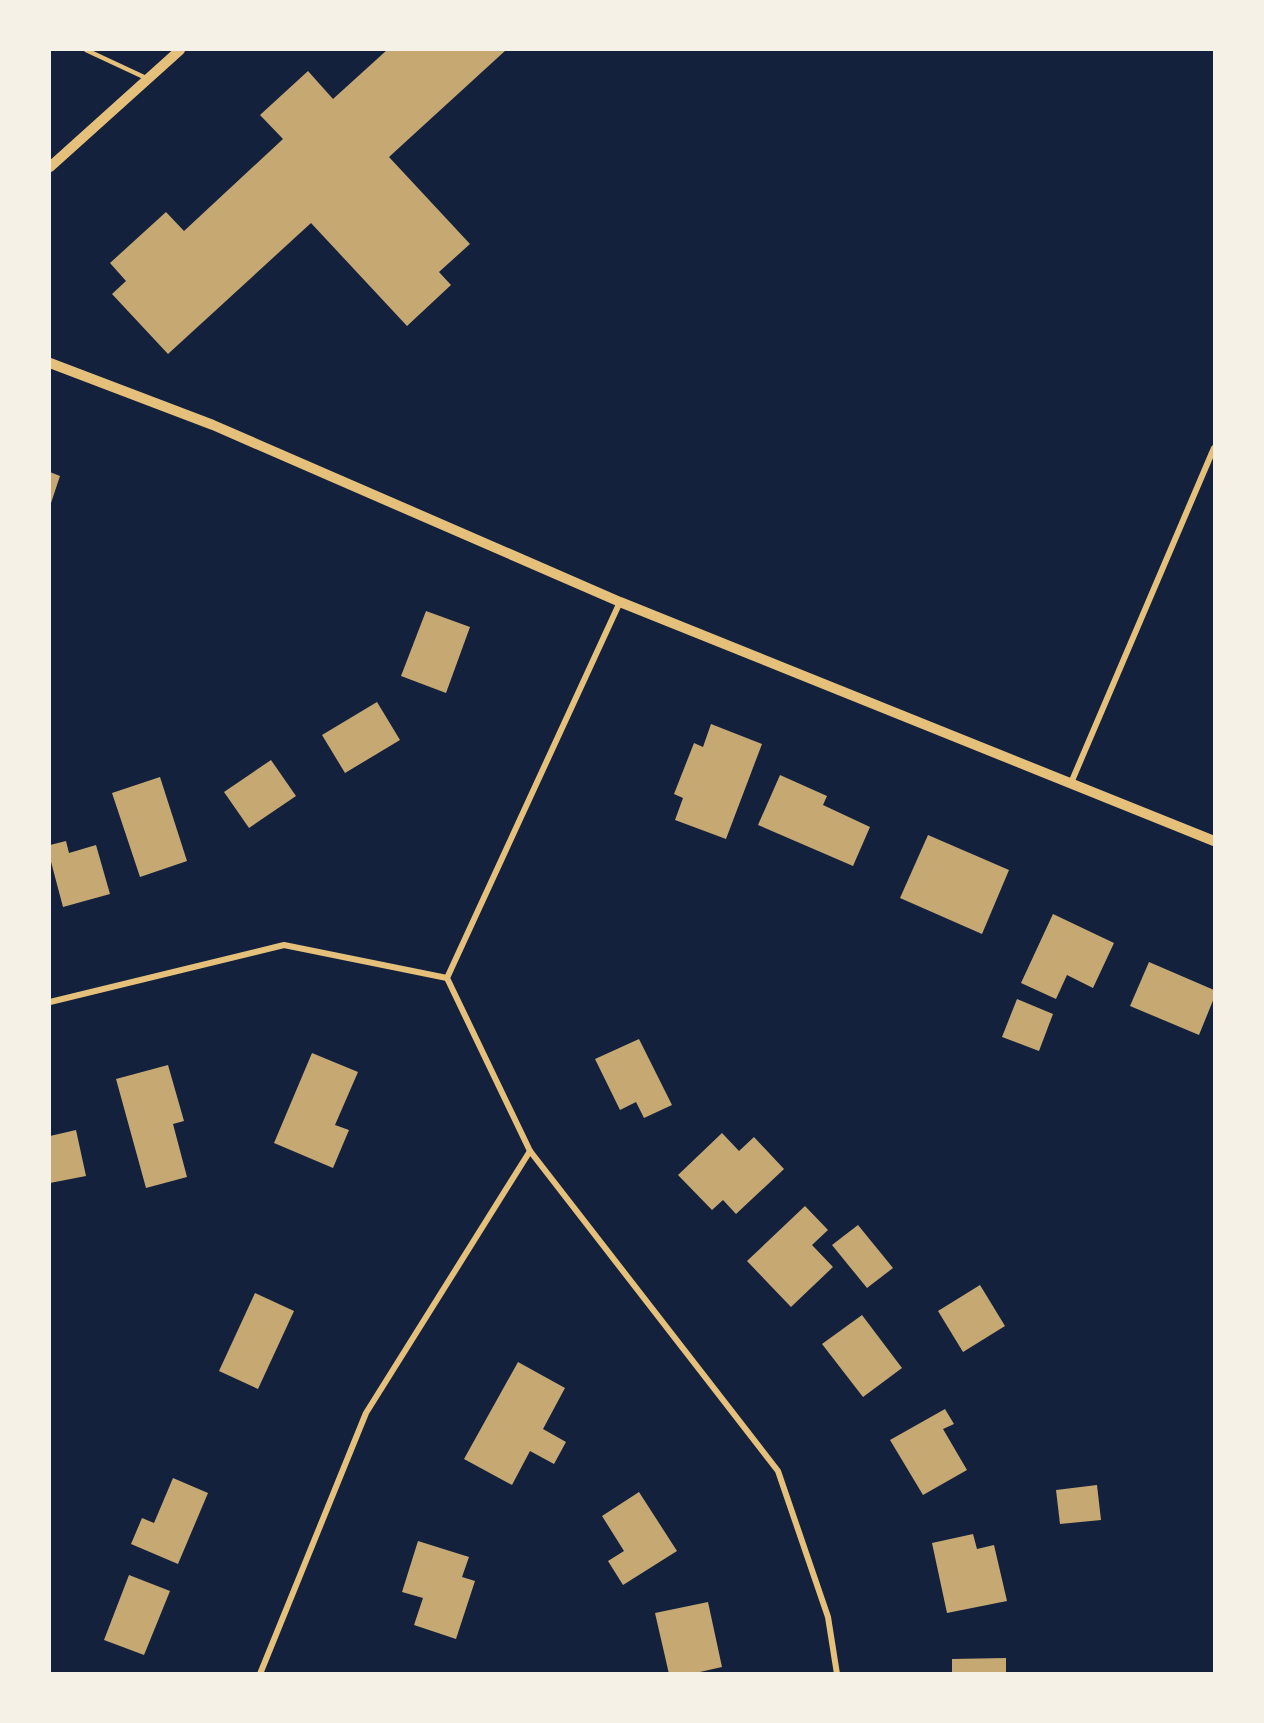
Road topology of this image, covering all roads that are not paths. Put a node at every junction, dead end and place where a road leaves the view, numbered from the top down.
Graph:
1 (86, 50) edge
2 (180, 50) edge
3 (148, 79) junction
4 (50, 167) edge
5 (50, 363) edge
6 (1215, 448) edge
7 (620, 602) junction
8 (1071, 783) junction
9 (1215, 841) edge
10 (447, 978) junction
11 (50, 1002) edge
12 (530, 1151) junction
13 (260, 1674) edge
14 (837, 1674) edge

1 - 3 lane
2 - 3 street
3 - 4 street
5 - 7 street
6 - 8 street
7 - 8 street
7 - 10 street
8 - 9 street
10 - 11 street
10 - 12 street
12 - 13 street
12 - 14 street

